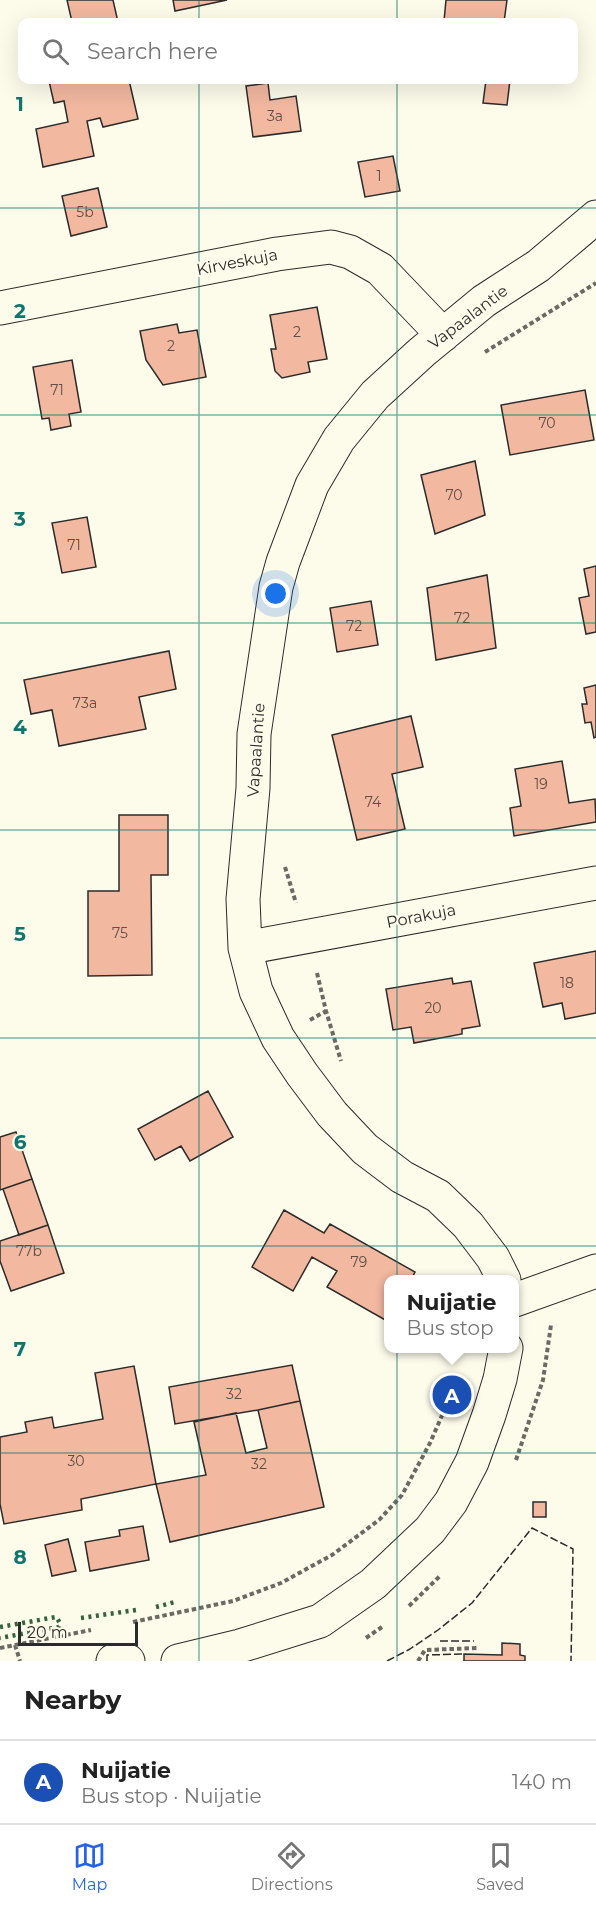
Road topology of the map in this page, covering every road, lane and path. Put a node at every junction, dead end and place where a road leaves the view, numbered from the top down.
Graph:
1 (596, 217) edge
2 (596, 283) edge
3 (0, 308) edge
4 (443, 335) junction
5 (477, 357) dead end
6 (282, 857) dead end
7 (596, 883) edge
8 (306, 938) junction
9 (245, 948) junction
10 (343, 1066) dead end
11 (596, 1270) edge
12 (502, 1275) edge
13 (519, 1298) edge
14 (505, 1353) edge
15 (459, 1376) dead end
16 (124, 1624) dead end
17 (93, 1630) dead end
18 (15, 1645) junction
19 (0, 1648) edge
20 (479, 1648) dead end
21 (243, 1653) edge
22 (20, 1661) edge
23 (113, 1661) edge
24 (128, 1661) edge
25 (178, 1661) edge
26 (418, 1661) edge

1 - 4 street, Vapaalantie
2 - 5 path
3 - 4 street, Kirveskuja
4 - 9 street, Vapaalantie
6 - 8 path
7 - 8 street, Porakuja
8 - 9 street, Porakuja
8 - 10 path
9 - 12 street, Vapaalantie
11 - 13 street
14 - 21 street
15 - 16 path
17 - 18 path
18 - 19 path
18 - 22 path
20 - 26 path
21 - 25 street
23 - 24 street

